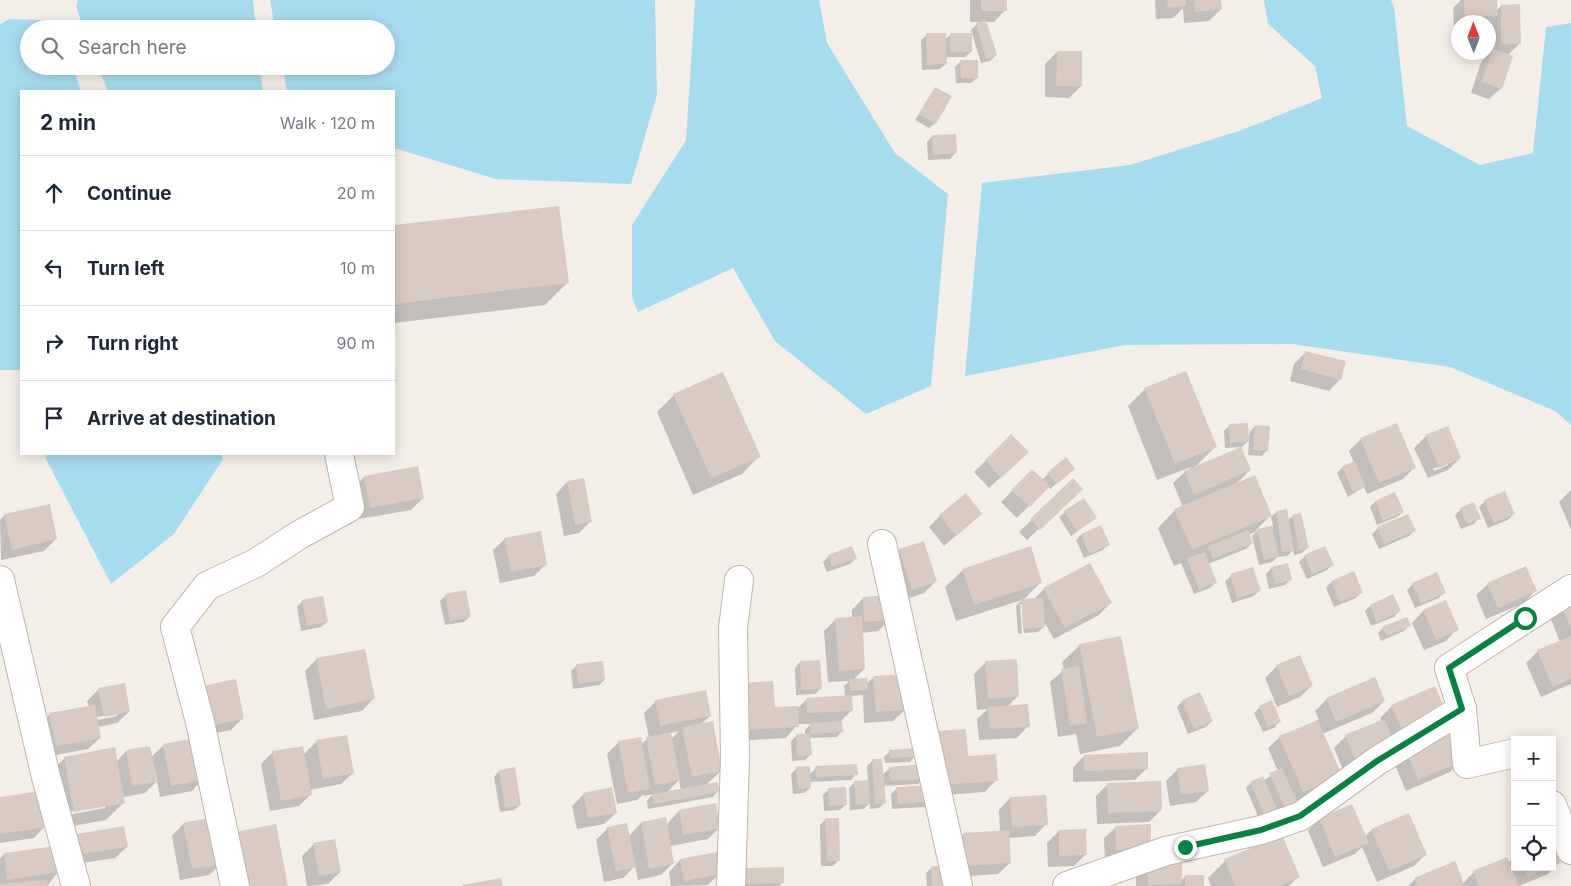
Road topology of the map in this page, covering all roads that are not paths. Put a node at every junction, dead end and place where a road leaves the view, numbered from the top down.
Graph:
1 (339, 455) edge
2 (882, 544) dead end
3 (0, 580) edge
4 (739, 580) dead end
5 (1571, 589) edge
6 (1462, 709) junction
7 (1511, 754) edge
8 (1556, 814) edge
9 (1571, 850) edge
10 (76, 886) edge
11 (235, 886) edge
12 (731, 886) edge
13 (958, 886) edge
14 (1066, 886) edge

1 - 11 street
2 - 13 street
3 - 10 street
4 - 12 street
5 - 6 street
6 - 7 street
6 - 14 street
8 - 9 street

